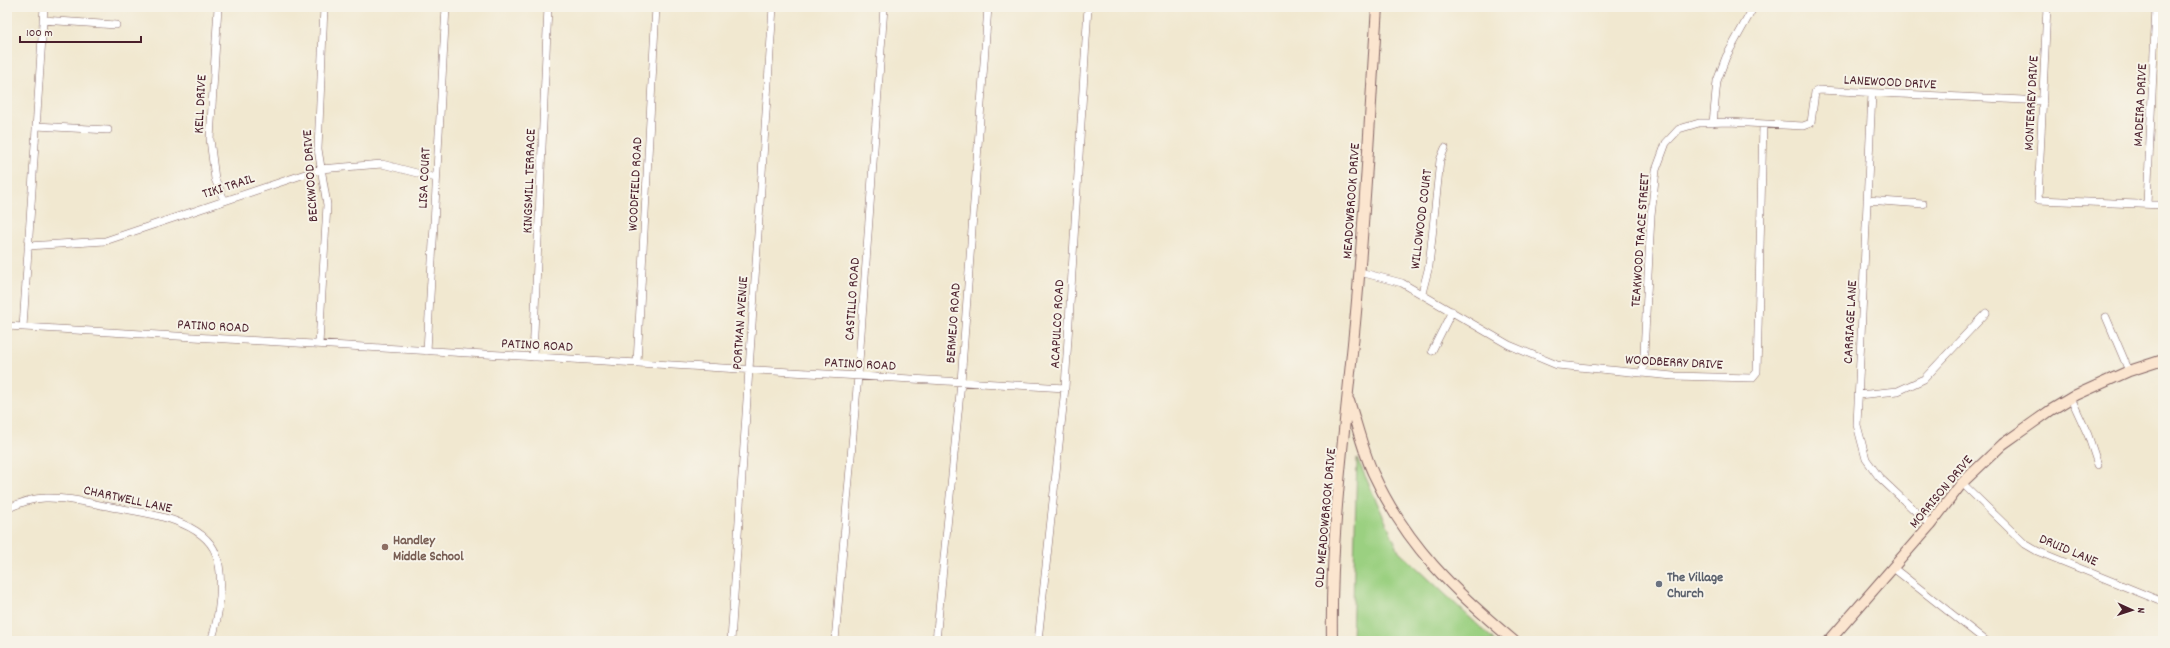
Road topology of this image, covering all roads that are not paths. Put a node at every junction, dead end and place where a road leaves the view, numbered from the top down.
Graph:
1 (44, 7) edge
2 (218, 7) edge
3 (324, 7) edge
4 (446, 7) edge
5 (548, 7) edge
6 (656, 7) edge
7 (773, 7) edge
8 (884, 7) edge
9 (988, 7) edge
10 (1088, 7) edge
11 (1377, 7) edge
12 (2047, 7) edge
13 (2156, 7) edge
14 (1752, 10) dead end
15 (43, 20) junction
16 (116, 25) dead end
17 (1872, 92) junction
18 (2043, 101) junction
19 (1713, 123) junction
20 (1763, 124) junction
21 (36, 126) junction
22 (108, 130) dead end
23 (1445, 148) dead end
24 (320, 169) junction
25 (436, 178) junction
26 (224, 200) junction
27 (1867, 200) junction
28 (1923, 204) dead end
29 (2147, 204) junction
30 (2163, 205) edge
31 (28, 246) junction
32 (1360, 272) junction
33 (1422, 293) junction
34 (1452, 311) junction
35 (1986, 313) dead end
36 (2106, 317) dead end
37 (7, 326) edge
38 (23, 327) junction
39 (319, 344) junction
40 (427, 351) junction
41 (1432, 351) dead end
42 (533, 357) junction
43 (2163, 360) edge
44 (637, 363) junction
45 (749, 370) junction
46 (2129, 371) junction
47 (1643, 373) junction
48 (858, 376) junction
49 (961, 382) junction
50 (1065, 388) junction
51 (1858, 395) junction
52 (1348, 397) junction
53 (2071, 398) junction
54 (2098, 465) dead end
55 (1962, 483) junction
56 (7, 509) edge
57 (1930, 525) junction
58 (1892, 567) junction
59 (2163, 602) edge
60 (211, 641) edge
61 (731, 641) edge
62 (835, 641) edge
63 (936, 641) edge
64 (1038, 641) edge
65 (1332, 641) edge
66 (1514, 641) edge
67 (1829, 641) edge
68 (1986, 641) edge

1 - 15 street
2 - 26 street, KELL DRIVE
3 - 24 street, BECKWOOD DRIVE
4 - 25 street, LISA COURT
5 - 42 street, KINGSMILL TERRACE
6 - 44 street, WOODFIELD ROAD
7 - 45 street, PORTMAN AVENUE
8 - 48 street, CASTILLO ROAD
9 - 49 street, BERMEJO ROAD
10 - 50 street, ACAPULCO ROAD
11 - 32 street, MEADOWBROOK DRIVE
12 - 18 street, MONTERREY DRIVE
13 - 29 street, MADEIRA DRIVE
14 - 19 street
15 - 16 street
15 - 21 street
17 - 18 street, LANEWOOD DRIVE
17 - 20 street, LANEWOOD DRIVE
17 - 27 street, CARRIAGE LANE
18 - 29 street, MONTERREY DRIVE
19 - 20 street, TEAKWOOD TRACE STREET
19 - 47 street, TEAKWOOD TRACE STREET
20 - 47 street, WOODBERRY DRIVE
21 - 22 street
21 - 31 street
23 - 33 street, WILLOWOOD COURT
24 - 25 street, TIKI TRAIL
24 - 26 street, TIKI TRAIL
24 - 39 street, BECKWOOD DRIVE
25 - 40 street, LISA COURT
26 - 31 street, TIKI TRAIL
27 - 28 street
27 - 51 street, CARRIAGE LANE
29 - 30 street
31 - 38 street
32 - 33 street, WOODBERRY DRIVE
32 - 52 street, MEADOWBROOK DRIVE
33 - 34 street, WOODBERRY DRIVE
34 - 41 street
34 - 47 street, WOODBERRY DRIVE
35 - 51 street
36 - 46 street
37 - 38 street, PATINO ROAD
38 - 39 street, PATINO ROAD
39 - 40 street, PATINO ROAD
40 - 42 street, PATINO ROAD
42 - 44 street, PATINO ROAD
43 - 46 street, MORRISON DRIVE
44 - 45 street, PATINO ROAD
45 - 48 street, PATINO ROAD
45 - 61 street, PORTMAN AVENUE
46 - 53 street, MORRISON DRIVE
48 - 49 street, PATINO ROAD
48 - 62 street, CASTILLO ROAD
49 - 50 street, PATINO ROAD
49 - 63 street, BERMEJO ROAD
50 - 64 street, ACAPULCO ROAD
51 - 57 street, CARRIAGE LANE
52 - 65 street, OLD MEADOWBROOK DRIVE
52 - 66 street
53 - 54 street
53 - 55 street, MORRISON DRIVE
55 - 57 street, MORRISON DRIVE
55 - 59 street, DRUID LANE
56 - 60 street, CHARTWELL LANE
57 - 58 street, MORRISON DRIVE
58 - 67 street, MORRISON DRIVE
58 - 68 street

